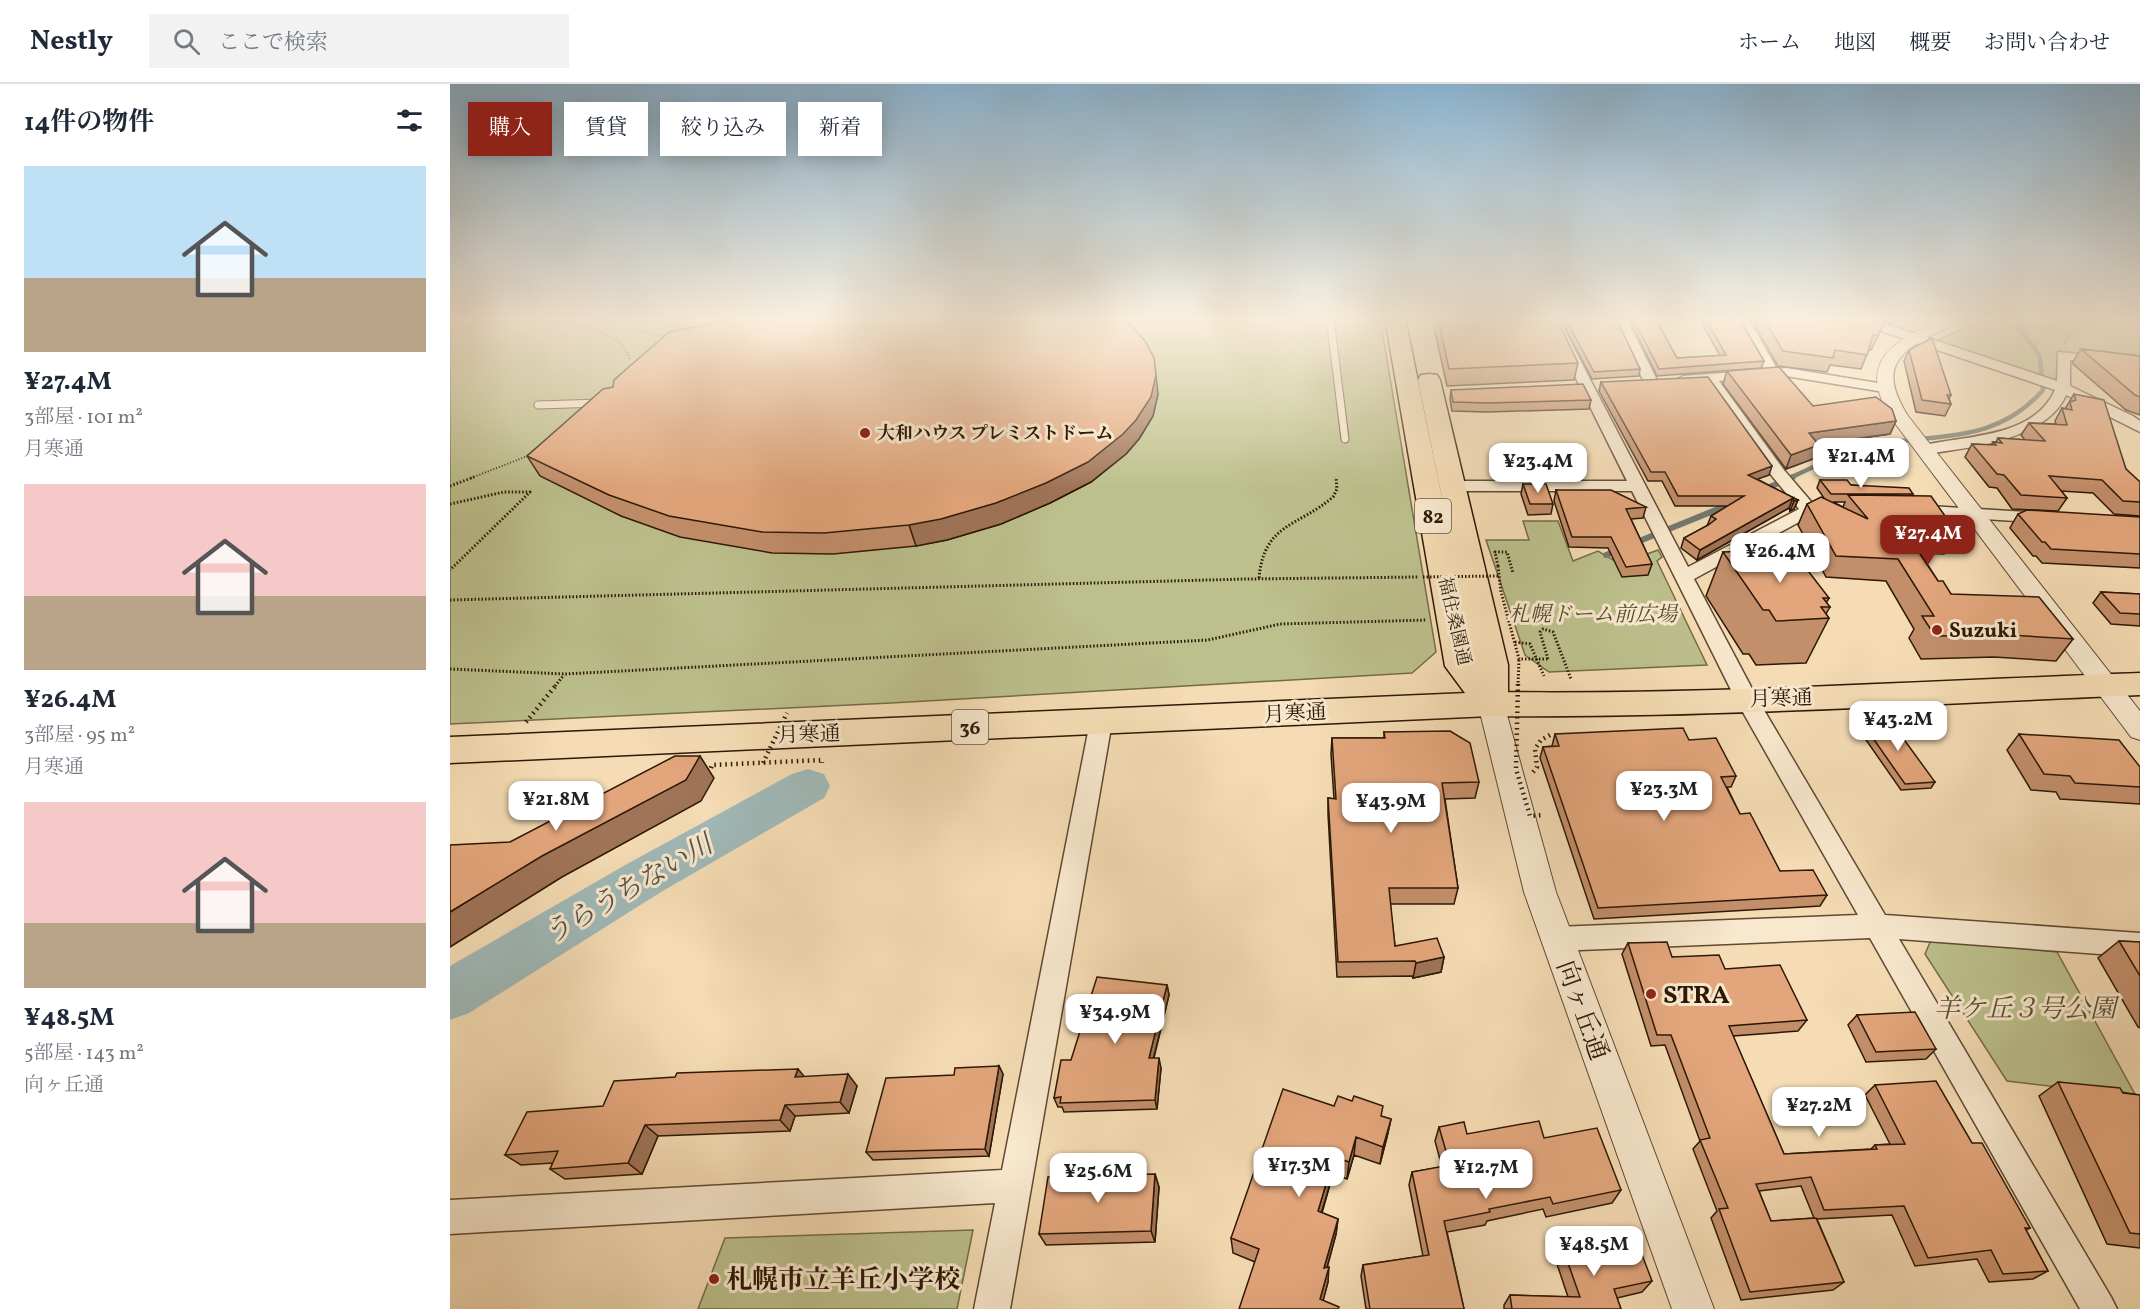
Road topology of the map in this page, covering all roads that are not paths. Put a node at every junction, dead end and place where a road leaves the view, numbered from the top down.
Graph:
1 (1337, 375) edge
2 (1421, 375) edge
3 (1425, 375) edge
4 (1582, 375) edge
5 (1643, 375) edge
6 (1750, 375) edge
7 (1805, 375) edge
8 (1886, 375) edge
9 (2026, 375) edge
10 (2061, 375) edge
11 (1710, 379) junction
12 (2059, 387) junction
13 (1884, 388) junction
14 (1429, 394) junction
15 (608, 403) edge
16 (538, 405) dead end
17 (2136, 422) edge
18 (1345, 439) dead end
19 (1919, 442) junction
20 (1452, 486) junction
21 (1639, 486) junction
22 (1853, 509) edge
23 (1897, 509) edge
24 (1809, 510) junction
25 (1974, 514) junction
26 (2057, 518) edge
27 (1686, 576) junction
28 (2140, 684) edge
29 (2107, 686) junction
30 (1747, 700) junction
31 (1491, 704) junction
32 (1101, 722) junction
33 (2140, 730) edge
34 (450, 750) edge
35 (1877, 926) junction
36 (1556, 939) junction
37 (2140, 945) edge
38 (1014, 1186) junction
39 (450, 1217) edge
40 (992, 1309) edge
41 (1693, 1309) edge
42 (2099, 1309) edge

1 - 18 lane
2 - 14 main road, 福住桑園通 / 82
3 - 14 main road, 福住桑園通 / 82
4 - 21 street
5 - 11 street
6 - 11 street
7 - 13 street
8 - 13 street
9 - 12 street
10 - 12 street
11 - 24 street
12 - 17 street
12 - 19 street
13 - 19 street
14 - 20 main road, 福住桑園通 / 82
14 - 31 main road, 福住桑園通 / 82
15 - 16 lane
19 - 25 street
20 - 21 street
20 - 31 main road, 福住桑園通 / 82
21 - 27 street
22 - 24 street
23 - 25 street
24 - 27 street
25 - 26 street
25 - 29 street
27 - 30 street
28 - 29 main road, 月寒通 / 36
29 - 30 main road, 月寒通 / 36
29 - 33 street
30 - 31 main road, 月寒通 / 36
30 - 35 street
31 - 32 main road, 月寒通 / 36
31 - 36 street, 向ヶ丘通
32 - 34 main road, 月寒通 / 36
32 - 38 street
35 - 36 street
35 - 37 street
35 - 42 street
36 - 41 street, 向ヶ丘通
38 - 39 street
38 - 40 street

